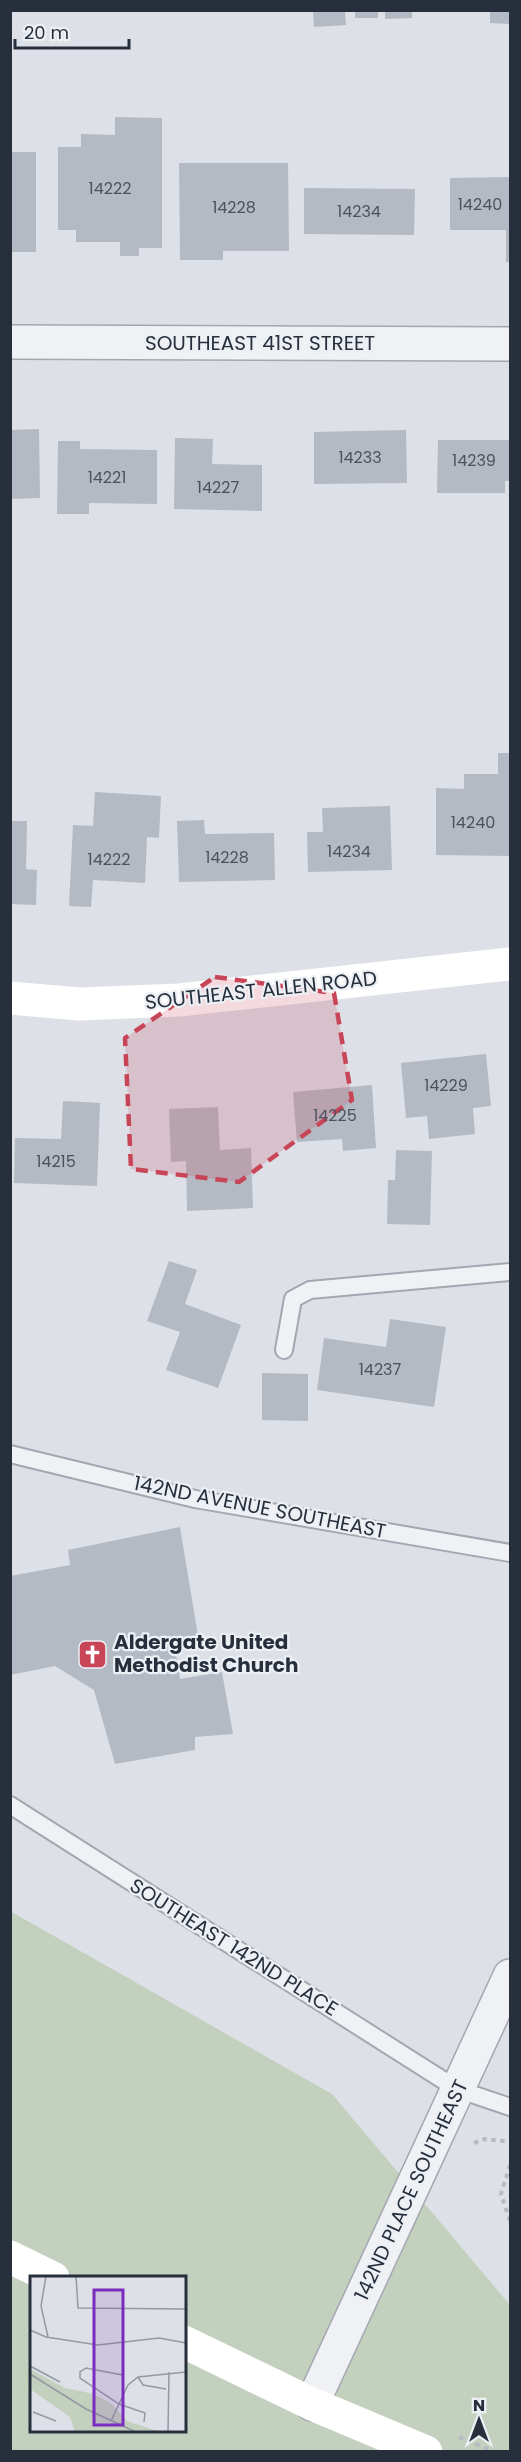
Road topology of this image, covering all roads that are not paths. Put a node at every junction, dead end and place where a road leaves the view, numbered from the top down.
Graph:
1 (10, 342) edge
2 (510, 344) edge
3 (510, 964) edge
4 (10, 998) edge
5 (510, 1272) edge
6 (284, 1350) dead end
7 (10, 1454) edge
8 (510, 1553) edge
9 (10, 1805) edge
10 (510, 1976) edge
11 (458, 2089) junction
12 (510, 2107) edge
13 (10, 2257) edge
14 (51, 2276) edge
15 (186, 2343) edge
16 (312, 2404) junction
17 (426, 2451) edge

1 - 2 street, SOUTHEAST 41ST STREET
3 - 4 street, SOUTHEAST ALLEN ROAD
5 - 6 lane
7 - 8 lane, 142ND AVENUE SOUTHEAST
9 - 11 lane, SOUTHEAST 142ND PLACE
10 - 11 street, 142ND PLACE SOUTHEAST
11 - 12 lane, SOUTHEAST 142ND PLACE
11 - 16 street, 142ND PLACE SOUTHEAST
13 - 14 street
15 - 16 street
16 - 17 street

